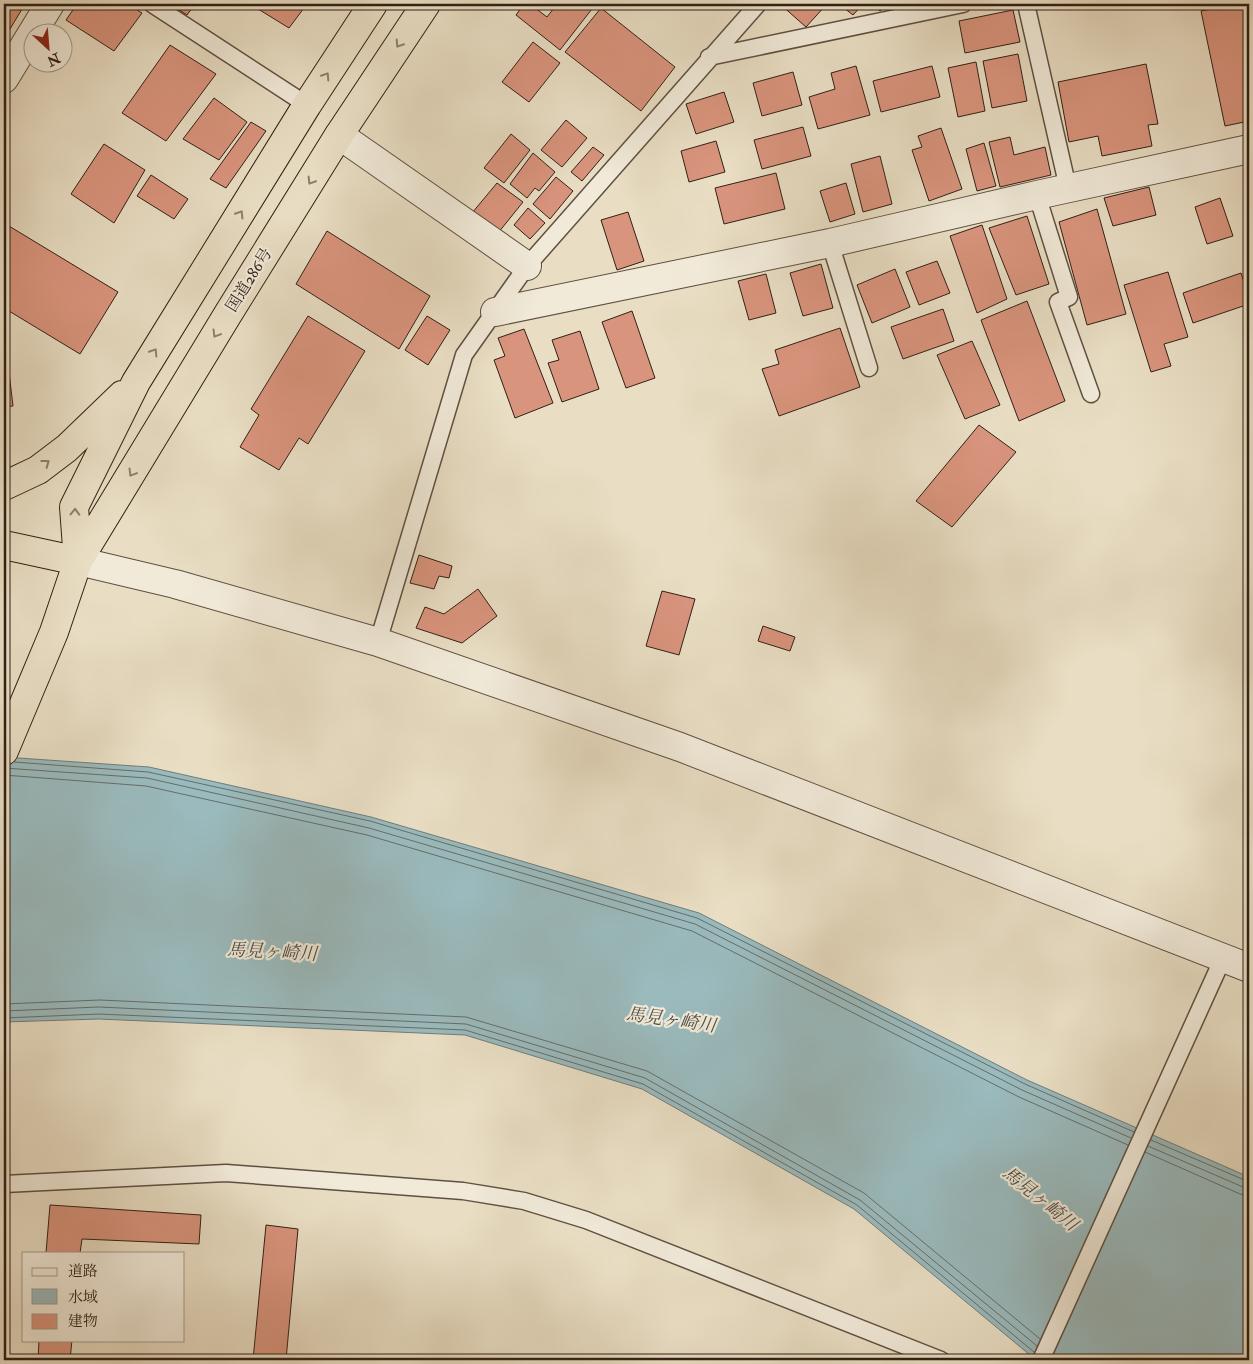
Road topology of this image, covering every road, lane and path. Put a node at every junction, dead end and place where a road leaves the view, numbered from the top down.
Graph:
1 (50, 4) edge
2 (152, 4) edge
3 (373, 4) edge
4 (426, 4) edge
5 (758, 4) edge
6 (963, 4) edge
7 (1026, 4) edge
8 (709, 57) junction
9 (4, 79) edge
10 (307, 105) junction
11 (339, 136) junction
12 (1249, 149) edge
13 (1068, 188) junction
14 (1037, 195) junction
15 (830, 243) junction
16 (527, 266) junction
17 (494, 312) junction
18 (869, 368) dead end
19 (136, 382) junction
20 (1091, 394) dead end
21 (4, 486) edge
22 (4, 545) edge
23 (78, 561) junction
24 (378, 642) junction
25 (4, 751) edge
26 (1223, 958) junction
27 (1249, 968) edge
28 (4, 1184) edge
29 (940, 1360) edge
30 (1041, 1360) edge

1 - 9 street
2 - 10 lane
10 -> 3 highway
4 -> 11 highway, 国道286号
5 - 8 lane
6 - 8 lane
7 - 13 lane
8 - 16 lane
19 -> 10 highway
11 - 16 street
11 -> 23 highway, 国道286号
12 - 13 street
13 - 14 street
14 - 15 street
14 - 20 lane
15 - 17 street
15 - 18 lane
16 - 17 lane
17 - 24 lane
21 -> 19 highway
23 -> 19 highway
22 - 23 highway
23 - 24 street
23 - 25 highway
24 - 26 street
26 - 27 street
26 - 30 lane
28 - 29 lane

